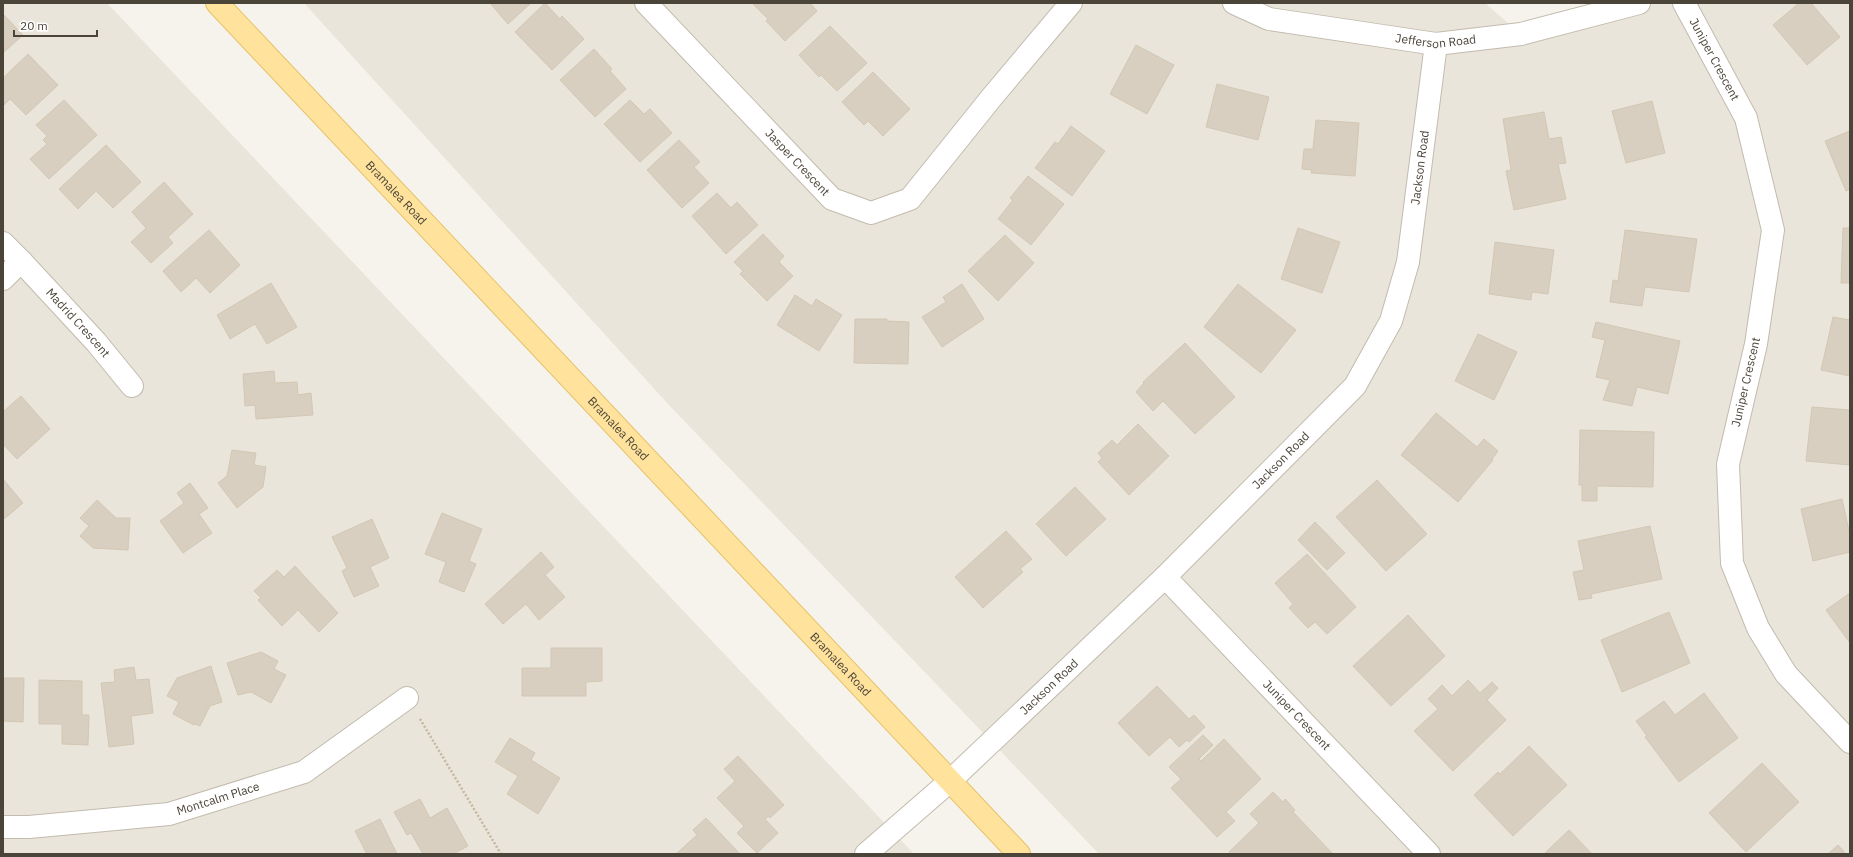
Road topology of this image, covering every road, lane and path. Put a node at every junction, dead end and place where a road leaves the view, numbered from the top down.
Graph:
1 (217, 3) edge
2 (646, 3) edge
3 (1071, 3) edge
4 (1234, 3) edge
5 (1639, 3) edge
6 (1684, 3) edge
7 (1436, 44) junction
8 (3, 243) edge
9 (21, 261) junction
10 (3, 279) edge
11 (132, 386) dead end
12 (1165, 577) junction
13 (408, 698) joint
14 (1850, 742) edge
15 (950, 781) junction
16 (3, 827) edge
17 (501, 854) edge
18 (866, 854) edge
19 (1019, 854) edge
20 (1430, 854) edge

1 - 15 main road, Bramalea Road
2 - 3 street, Jasper Crescent
4 - 7 street, Jefferson Road
5 - 7 street, Jefferson Road
6 - 14 street, Juniper Crescent
7 - 12 street, Jackson Road
8 - 9 street, Madrid Crescent
9 - 10 street
9 - 11 street, Madrid Crescent
12 - 15 street, Jackson Road
12 - 20 street, Juniper Crescent
13 - 16 street, Montcalm Place
13 - 17 path
15 - 18 street, Jackson Road
15 - 19 main road, Bramalea Road

